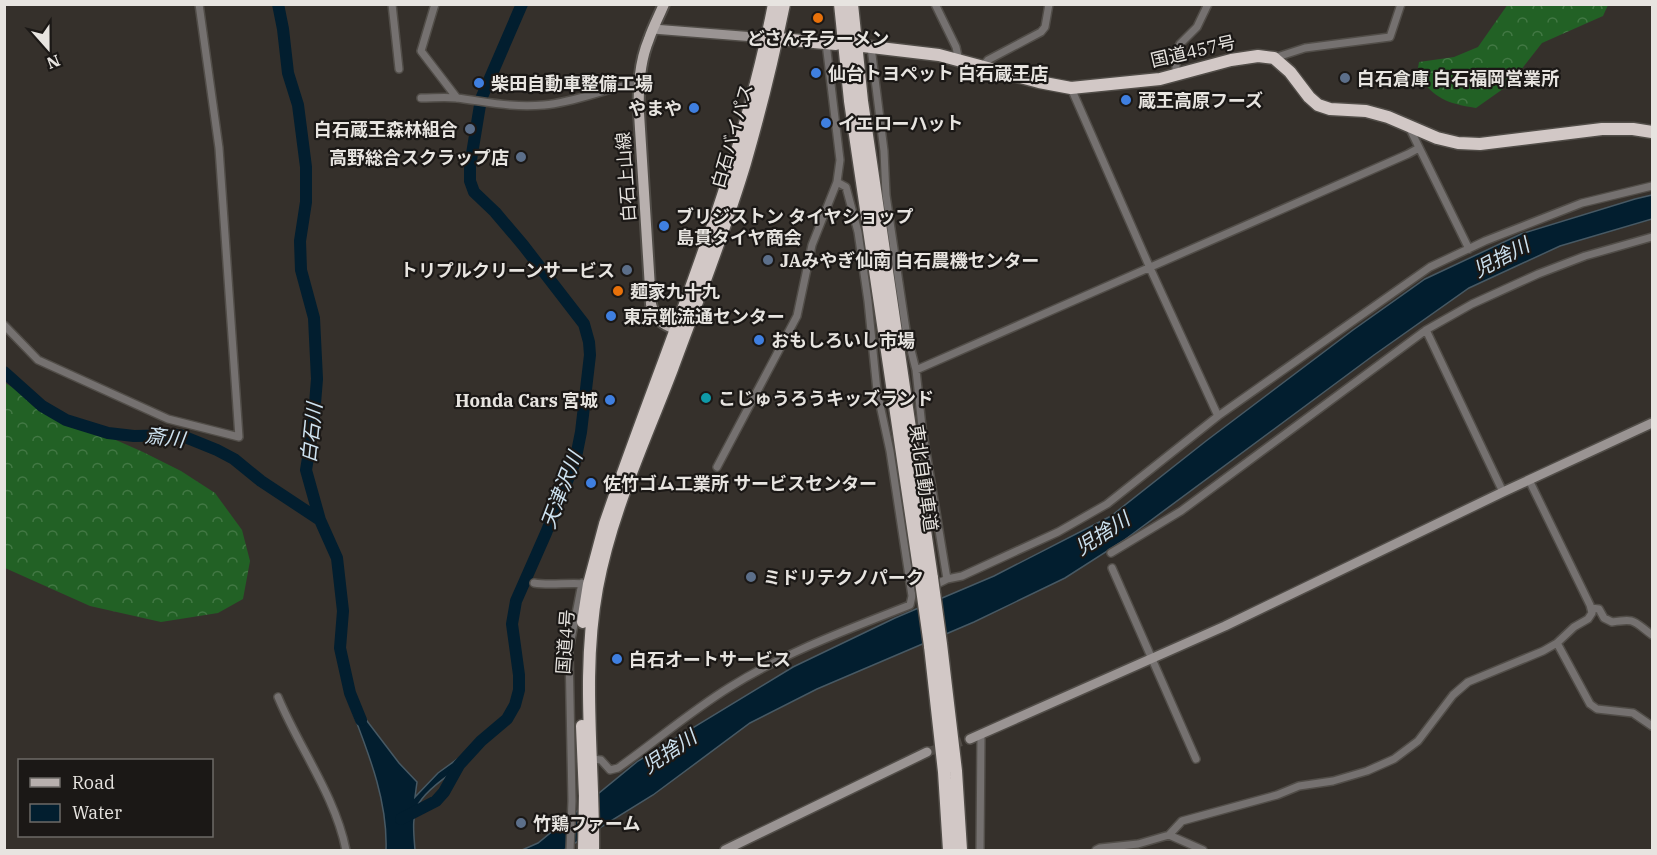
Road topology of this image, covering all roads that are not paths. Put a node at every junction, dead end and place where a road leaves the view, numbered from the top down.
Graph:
1 (199, 4) edge
2 (392, 4) edge
3 (435, 4) edge
4 (664, 4) edge
5 (774, 4) edge
6 (784, 4) edge
7 (840, 4) edge
8 (852, 4) edge
9 (934, 4) edge
10 (1049, 4) edge
11 (1208, 4) edge
12 (1401, 4) edge
13 (653, 29) junction
14 (772, 38) junction
15 (831, 43) joint
16 (867, 46) joint
17 (1274, 58) junction
18 (959, 61) junction
19 (982, 67) junction
20 (399, 69) dead end
21 (1176, 75) junction
22 (638, 83) junction
23 (1071, 88) junction
24 (421, 98) dead end
25 (457, 98) junction
26 (1407, 125) junction
27 (1653, 132) edge
28 (1419, 148) junction
29 (837, 182) junction
30 (1653, 186) edge
31 (1653, 237) edge
32 (1469, 249) junction
33 (1150, 268) junction
34 (4, 325) edge
35 (1426, 330) junction
36 (680, 331) junction
37 (916, 370) junction
38 (1218, 416) junction
39 (1653, 423) edge
40 (638, 443) joint
41 (717, 467) dead end
42 (1529, 480) junction
43 (1503, 492) junction
44 (1111, 554) dead end
45 (1112, 568) dead end
46 (947, 579) junction
47 (926, 580) junction
48 (534, 583) dead end
49 (589, 584) junction
50 (912, 597) junction
51 (1591, 608) junction
52 (1653, 635) edge
53 (1557, 643) junction
54 (935, 645) junction
55 (1152, 659) junction
56 (278, 697) dead end
57 (1653, 726) edge
58 (981, 734) junction
59 (969, 740) tunnel mouth
60 (927, 752) tunnel mouth
61 (592, 759) junction
62 (1196, 759) dead end
63 (588, 775) junction
64 (1169, 835) junction
65 (588, 847) edge
66 (346, 850) edge
67 (570, 850) edge
68 (725, 850) edge
69 (949, 850) edge
70 (962, 850) edge
71 (980, 850) edge
72 (1096, 850) edge
73 (1203, 850) edge

1 - 34 street
2 - 20 street
3 - 25 street
4 - 13 main road, 白石上山線
5 - 14 highway, 白石バイパス
6 - 14 highway, 白石バイパス
7 - 47 highway, 東北自動車道
8 - 47 highway, 東北自動車道
9 - 18 street
10 - 19 street
11 - 21 street
12 - 17 street
13 - 14 street
13 - 22 main road, 白石上山線
14 - 15 highway
14 - 36 highway, 白石バイパス
15 - 29 street
16 - 18 highway, 国道457号
16 - 37 street
17 - 21 highway, 国道457号
17 - 26 highway
18 - 19 highway, 国道457号
19 - 23 highway, 国道457号
21 - 23 highway, 国道457号
22 - 25 street
22 - 36 main road, 白石上山線
23 - 33 street
24 - 25 street
26 - 27 highway
26 - 28 street
28 - 32 street
28 - 33 street
29 - 41 street
29 - 50 street
30 - 32 street
31 - 35 street
32 - 38 street
33 - 37 street
33 - 38 street
35 - 43 street
35 - 44 street
36 - 40 highway, 白石バイパス
37 - 46 street
38 - 46 street
39 - 42 street
40 - 49 highway, 国道4号
42 - 43 street
42 - 51 street
43 - 55 street
45 - 55 street
46 - 50 street
47 - 54 highway, 東北自動車道, bridge
48 - 49 street
49 - 61 highway, 国道4号
49 - 63 highway, 国道4号
49 - 67 street
50 - 61 street
51 - 52 street
51 - 53 street
53 - 57 street
53 - 64 street
54 - 69 highway, 東北自動車道
54 - 70 highway, 東北自動車道
55 - 58 street
55 - 62 street
56 - 66 street
58 - 59 street
58 - 71 street
60 - 68 street
61 - 63 highway, 国道4号
63 - 65 highway, 国道4号
64 - 72 street
64 - 73 street

